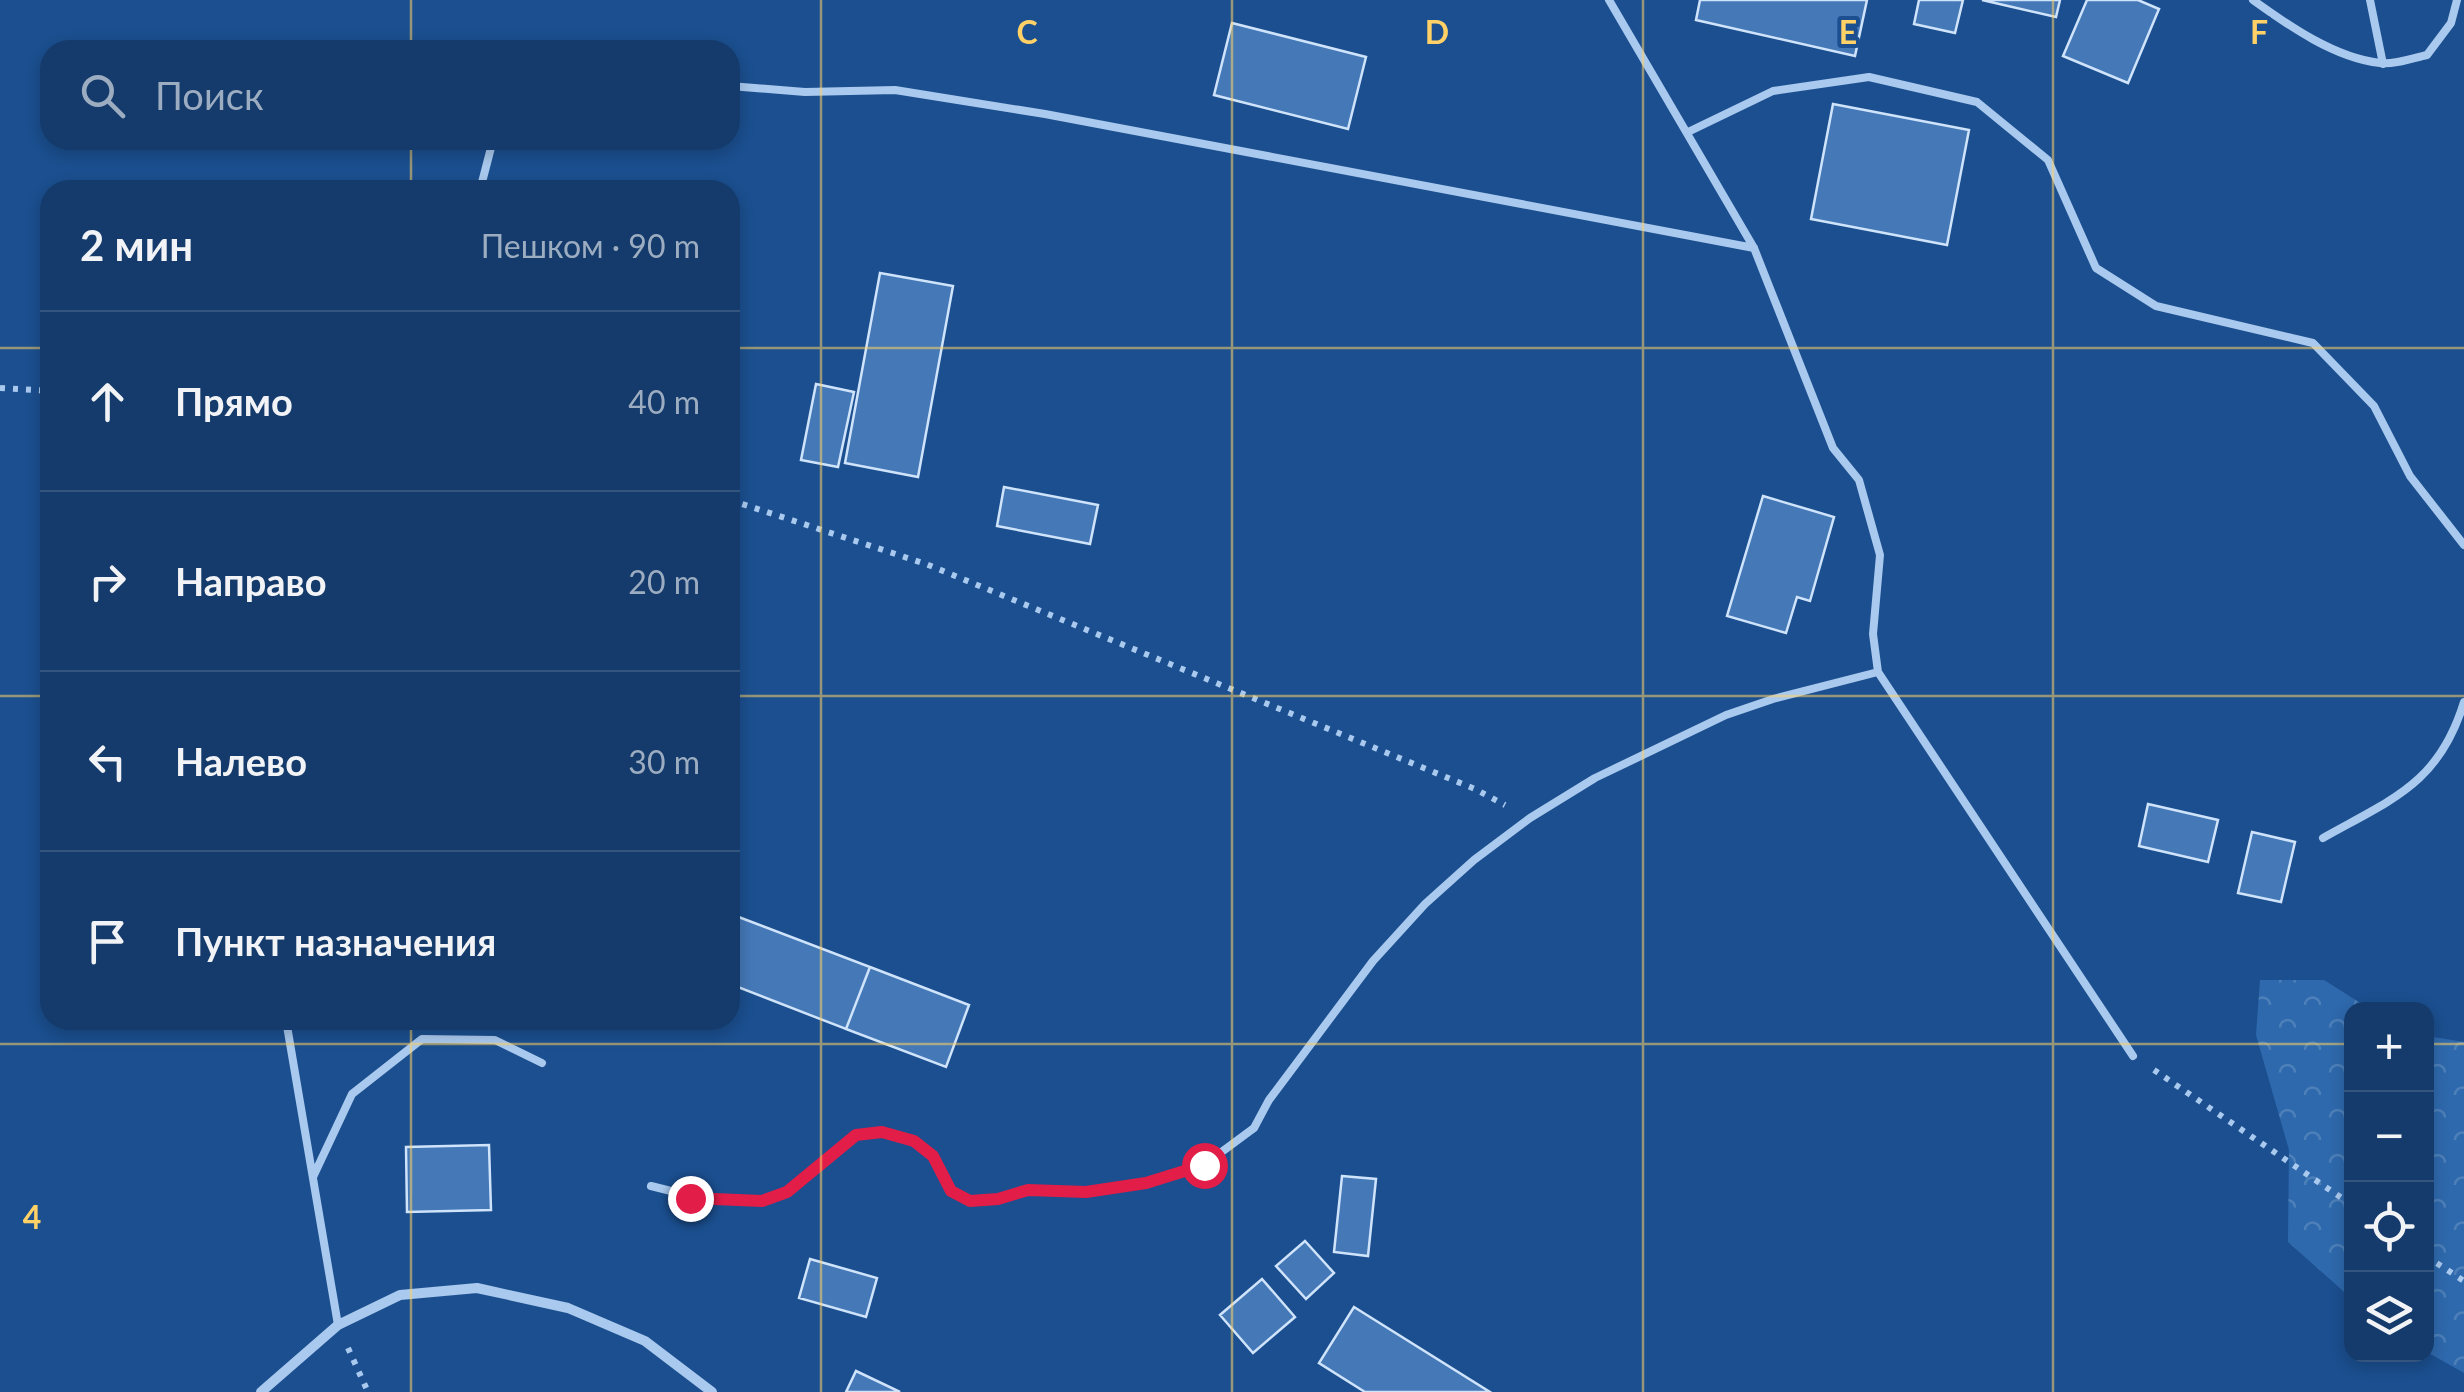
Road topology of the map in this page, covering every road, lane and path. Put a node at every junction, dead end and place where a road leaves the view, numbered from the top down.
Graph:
1 (1609, 0) edge
2 (2253, 0) edge
3 (2370, 0) edge
4 (2458, 0) edge
5 (2383, 64) junction
6 (740, 87) edge
7 (1688, 132) junction
8 (490, 150) edge
9 (483, 180) edge
10 (1754, 248) junction
11 (0, 388) edge
12 (40, 391) edge
13 (740, 503) edge
14 (2464, 545) edge
15 (1878, 672) junction
16 (2464, 702) edge
17 (1530, 818) junction
18 (2323, 838) dead end
19 (288, 1030) edge
20 (2133, 1056) joint
21 (542, 1063) dead end
22 (313, 1177) junction
23 (650, 1186) dead end
24 (2344, 1199) edge
25 (2434, 1261) edge
26 (2464, 1281) edge
27 (338, 1326) junction
28 (262, 1392) edge
29 (368, 1392) edge
30 (712, 1392) edge

1 - 7 lane
2 - 5 lane
3 - 5 lane
4 - 5 lane
6 - 10 lane
7 - 10 lane
7 - 14 lane
8 - 9 lane
10 - 15 lane
11 - 12 path
13 - 17 path
15 - 17 lane
15 - 20 lane
16 - 18 lane
17 - 23 lane
19 - 22 lane
20 - 24 path
21 - 22 lane
22 - 27 lane
25 - 26 path
27 - 28 street
27 - 29 path
27 - 30 street

